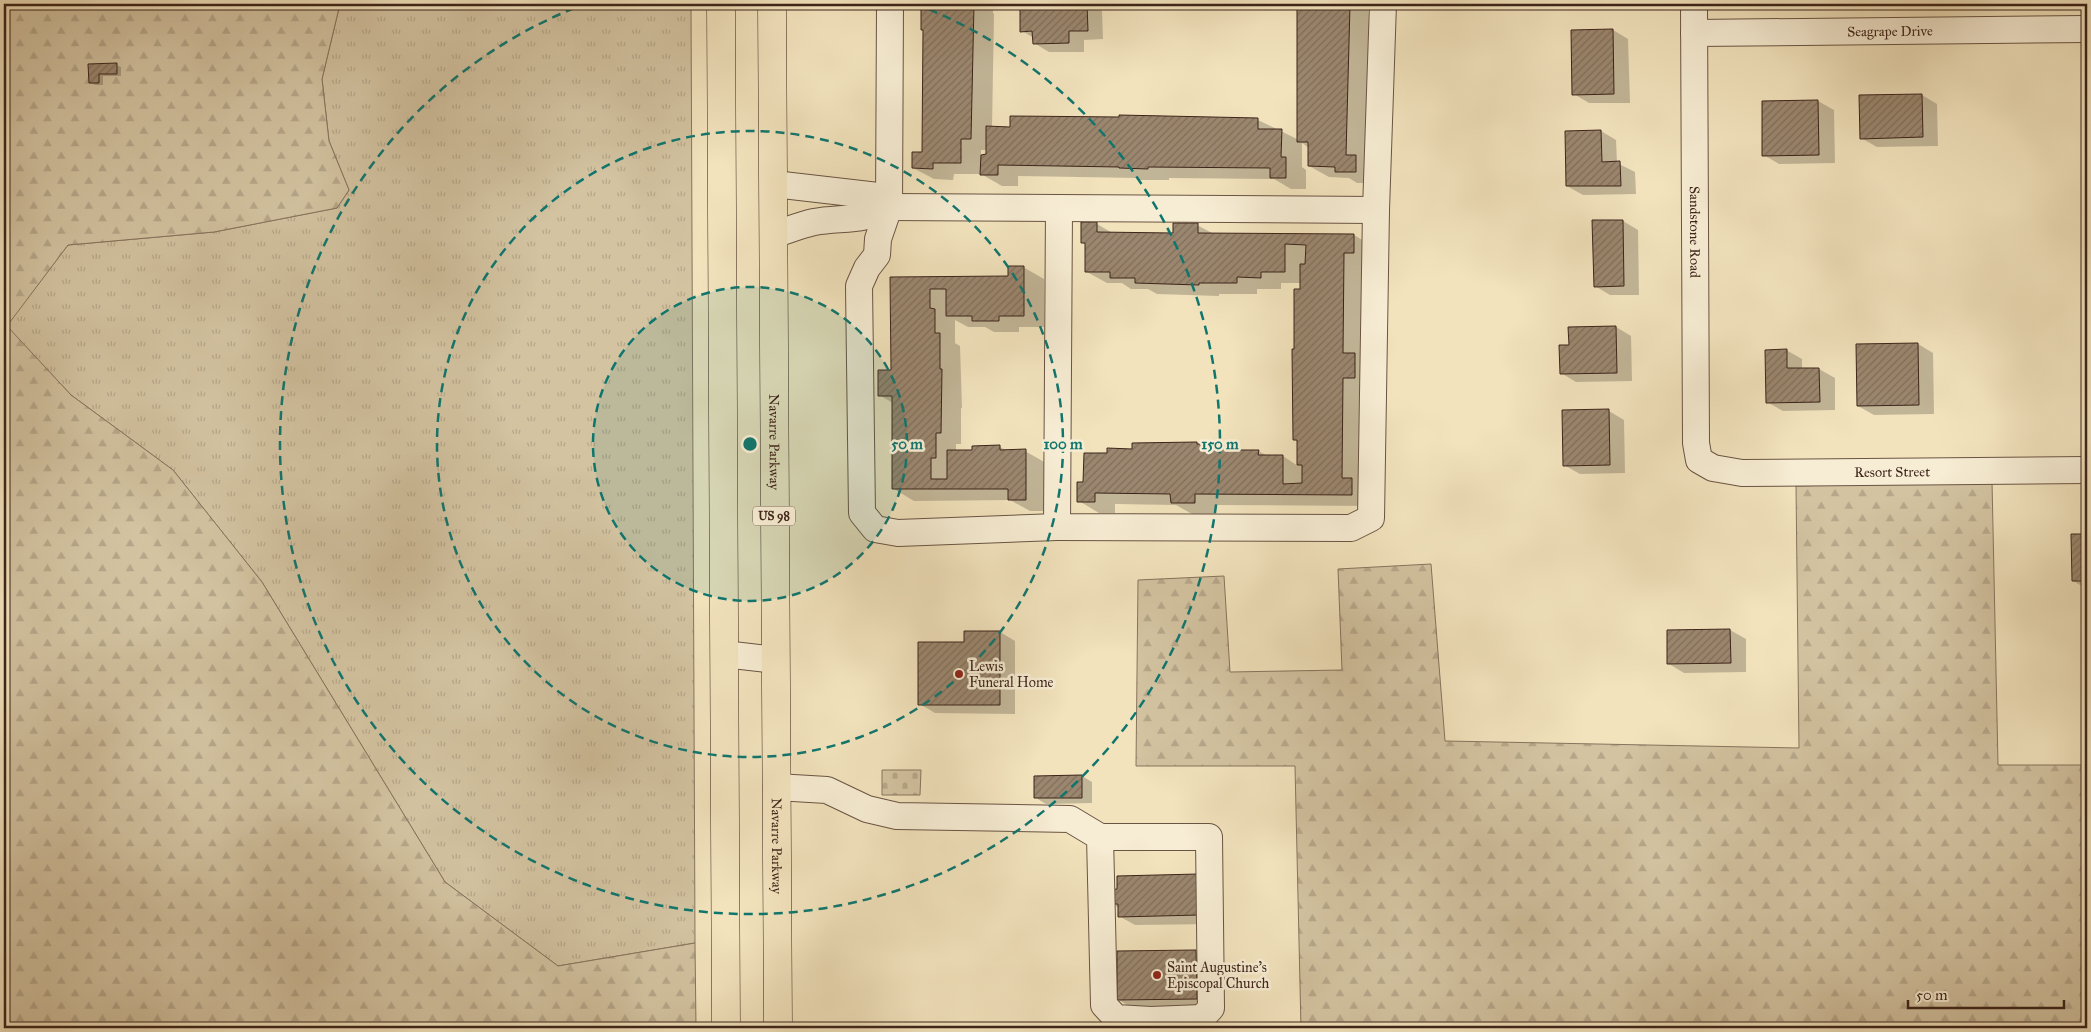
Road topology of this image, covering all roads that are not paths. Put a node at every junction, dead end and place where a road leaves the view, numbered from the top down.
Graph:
1 (720, 4) edge
2 (772, 4) edge
3 (890, 4) edge
4 (1383, 4) edge
5 (1694, 4) edge
6 (2087, 29) edge
7 (1694, 33) junction
8 (774, 184) junction
9 (889, 207) junction
10 (1059, 208) junction
11 (1376, 210) junction
12 (773, 235) junction
13 (1699, 460) joint
14 (2087, 470) edge
15 (1057, 527) junction
16 (724, 654) junction
17 (775, 660) junction
18 (776, 787) junction
19 (1100, 837) junction
20 (726, 1028) edge
21 (778, 1028) edge

1 - 16 highway
2 - 8 highway, Navarre Parkway / US 98
3 - 9 street
4 - 11 street
5 - 7 street, Sandstone Road
6 - 7 street, Seagrape Drive
7 - 13 street, Sandstone Road
8 - 9 street
8 - 12 highway, Navarre Parkway / US 98
9 - 10 street
9 - 12 street
9 - 15 street
10 - 11 street
10 - 15 street
11 - 15 street
12 - 17 highway, Navarre Parkway / US 98
13 - 14 street, Resort Street
16 - 17 street
16 - 20 highway
17 - 18 highway, Navarre Parkway / US 98
18 - 19 street
18 - 21 highway, Navarre Parkway / US 98
19 - 19 street

